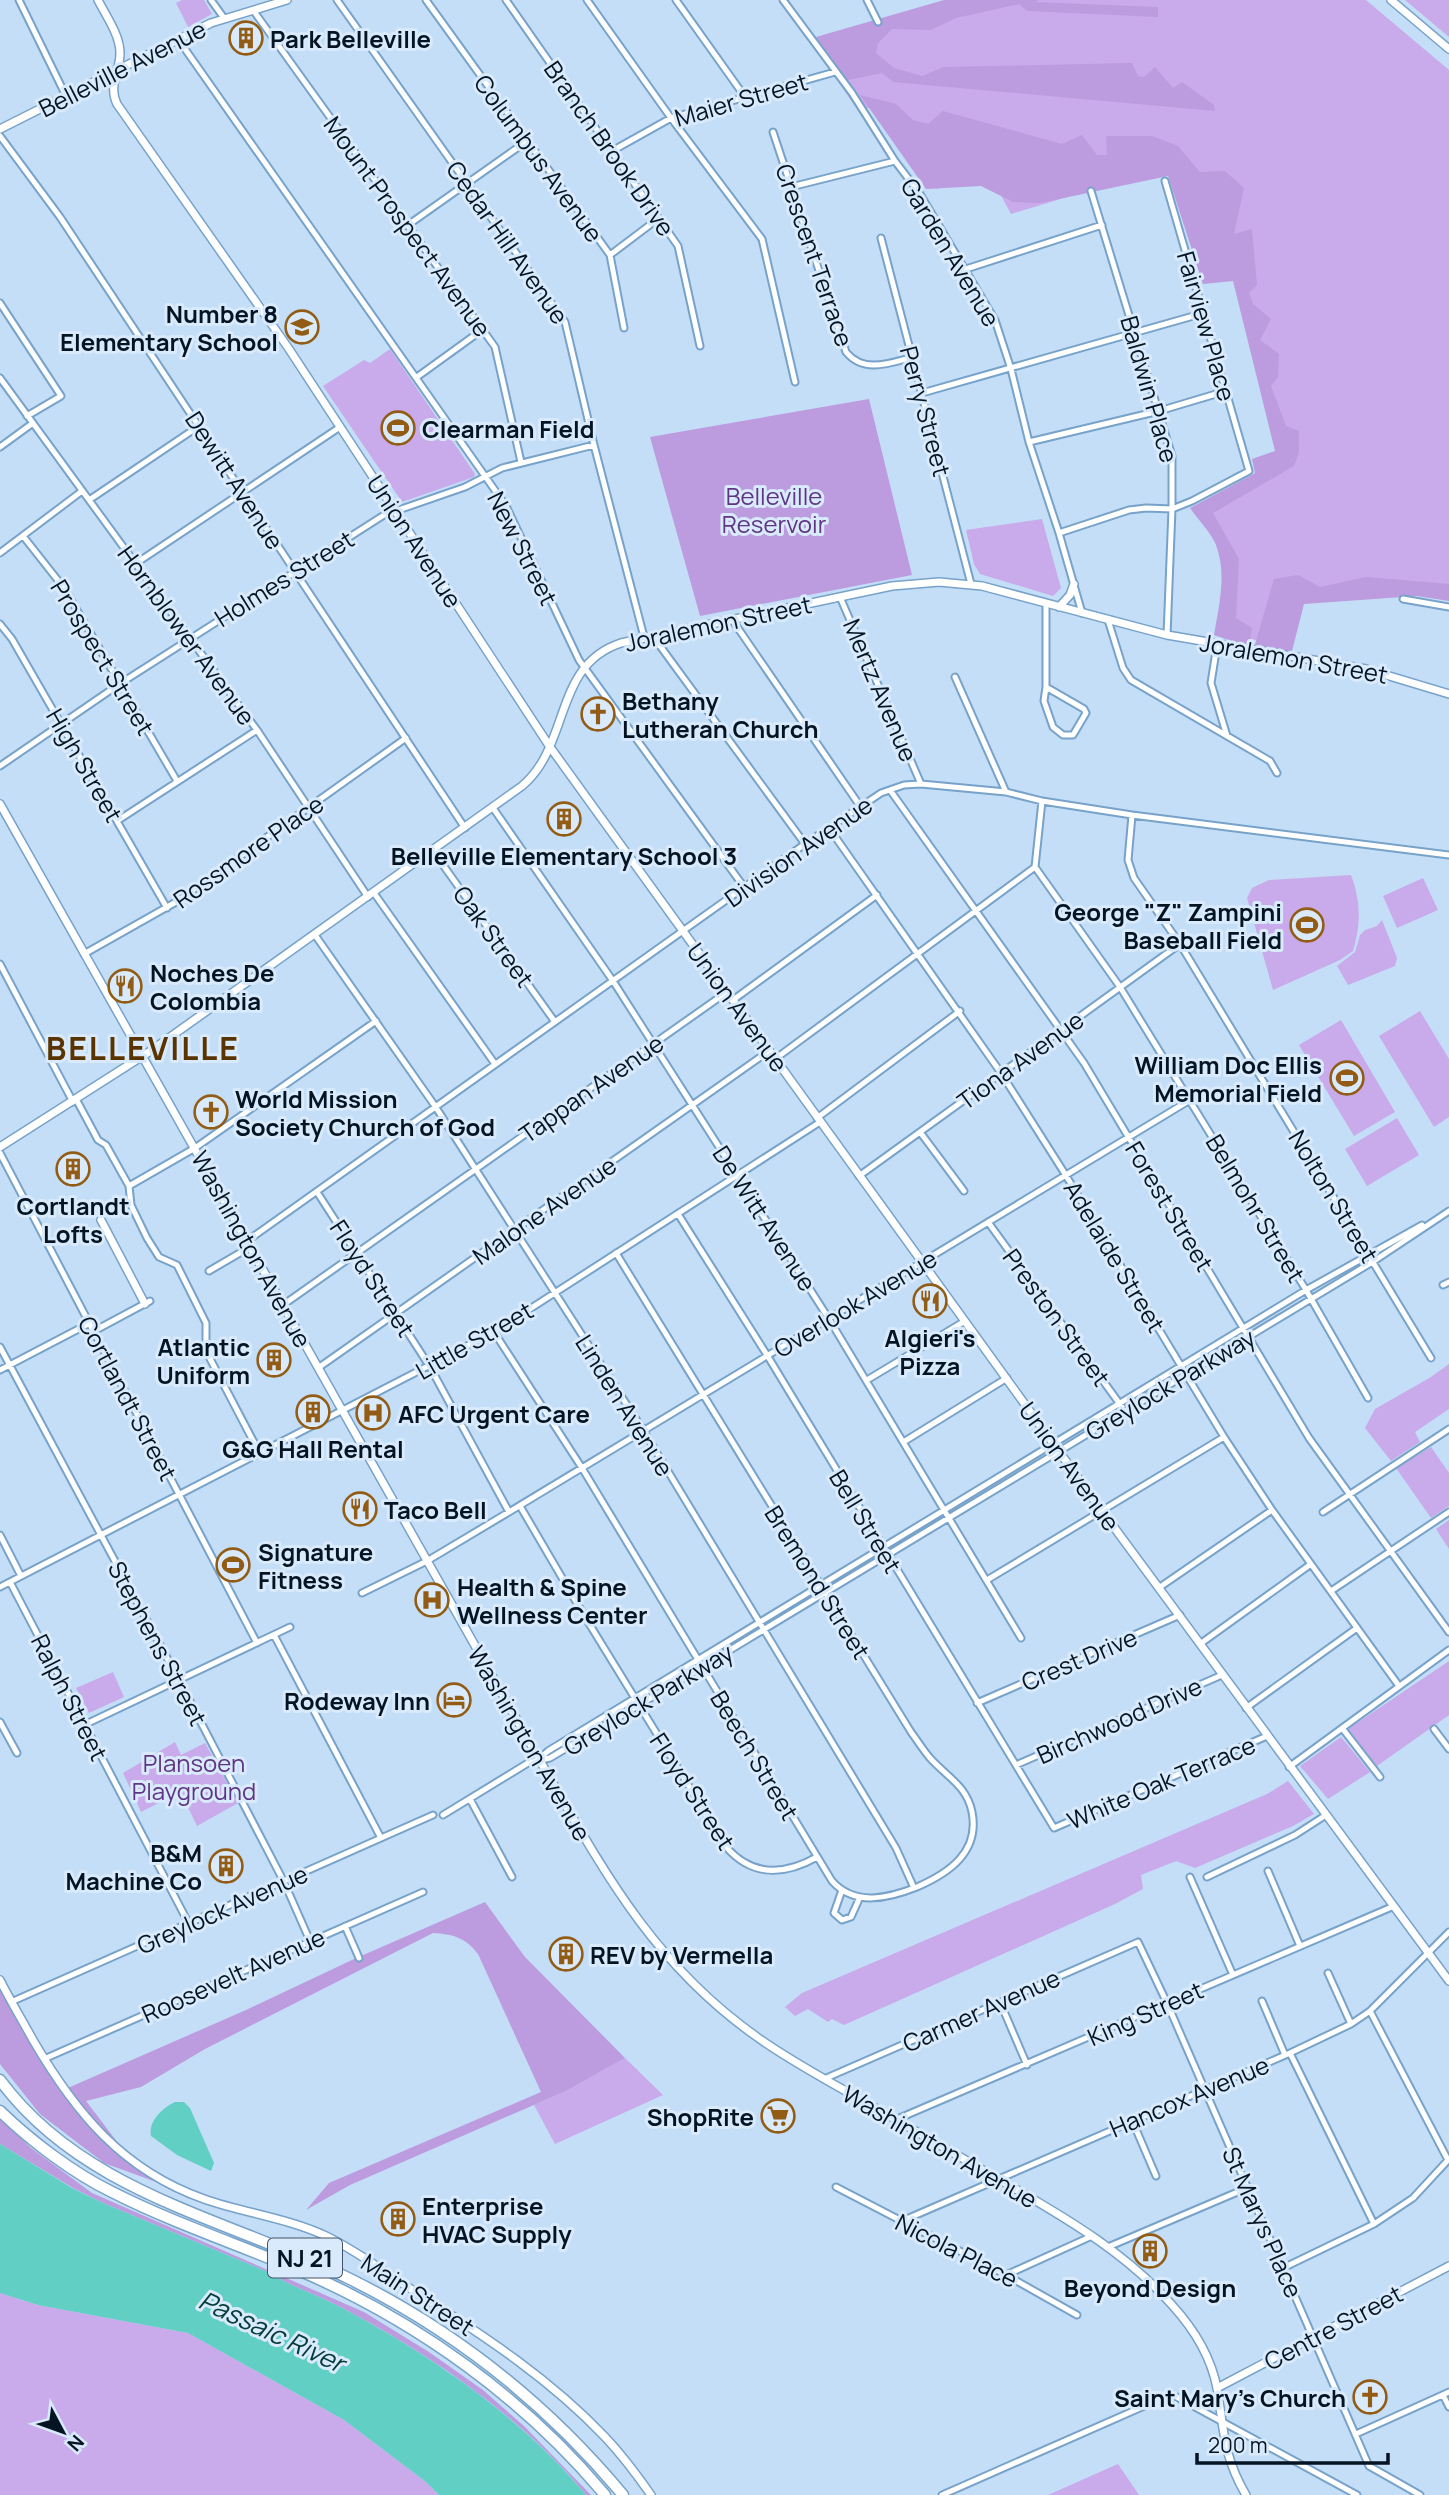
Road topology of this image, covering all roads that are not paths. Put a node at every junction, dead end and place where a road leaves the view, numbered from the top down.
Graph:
1 (19, 0) edge
2 (98, 0) edge
3 (211, 0) edge
4 (287, 0) edge
5 (337, 0) edge
6 (426, 0) edge
7 (506, 0) edge
8 (587, 0) edge
9 (676, 0) edge
10 (783, 0) edge
11 (867, 0) edge
12 (1391, 0) edge
13 (253, 10) junction
14 (224, 18) junction
15 (878, 22) dead end
16 (178, 39) junction
17 (1449, 49) edge
18 (118, 70) junction
19 (835, 72) junction
20 (66, 96) junction
21 (745, 97) junction
22 (671, 118) junction
23 (0, 129) edge
24 (773, 132) dead end
25 (0, 136) edge
26 (527, 141) junction
27 (612, 151) junction
28 (895, 161) junction
29 (1165, 181) dead end
30 (468, 183) junction
31 (791, 187) junction
32 (1091, 191) dead end
33 (659, 218) junction
34 (1101, 225) junction
35 (408, 226) junction
36 (881, 238) dead end
37 (610, 255) junction
38 (966, 269) junction
39 (0, 303) edge
40 (1204, 313) junction
41 (624, 328) dead end
42 (482, 330) junction
43 (1135, 333) junction
44 (701, 346) dead end
45 (913, 357) junction
46 (1012, 369) junction
47 (417, 377) junction
48 (0, 378) edge
49 (795, 382) dead end
50 (1226, 391) junction
51 (922, 393) junction
52 (1158, 411) junction
53 (27, 416) junction
54 (33, 423) junction
55 (199, 426) junction
56 (340, 427) junction
57 (1029, 442) junction
58 (594, 445) junction
59 (0, 447) edge
60 (521, 462) junction
61 (485, 476) junction
62 (82, 491) junction
63 (243, 493) junction
64 (89, 500) junction
65 (1172, 509) junction
66 (396, 511) junction
67 (1059, 533) junction
68 (23, 536) junction
69 (0, 553) edge
70 (135, 564) junction
71 (295, 571) junction
72 (971, 584) junction
73 (1074, 584) junction
74 (840, 597) junction
75 (1404, 599) dead end
76 (1046, 603) junction
77 (1059, 607) junction
78 (1449, 607) edge
79 (1082, 613) junction
80 (731, 618) junction
81 (1108, 620) junction
82 (0, 624) edge
83 (652, 635) junction
84 (1167, 635) junction
85 (643, 637) junction
86 (189, 639) junction
87 (1217, 645) junction
88 (584, 667) junction
89 (955, 677) dead end
90 (121, 683) junction
91 (1046, 687) junction
92 (1449, 694) edge
93 (61, 724) junction
94 (257, 730) junction
95 (1227, 736) junction
96 (406, 738) junction
97 (550, 747) junction
98 (0, 766) edge
99 (1277, 773) dead end
100 (177, 781) junction
101 (921, 784) junction
102 (890, 790) junction
103 (1006, 792) junction
104 (1041, 802) junction
105 (0, 804) edge
106 (860, 806) junction
107 (308, 808) junction
108 (492, 808) junction
109 (1132, 815) junction
110 (117, 821) junction
111 (465, 828) junction
112 (829, 828) junction
113 (806, 844) junction
114 (433, 851) junction
115 (1449, 855) edge
116 (1035, 867) junction
117 (744, 887) junction
118 (371, 895) junction
119 (877, 895) junction
120 (167, 908) junction
121 (976, 912) junction
122 (684, 932) junction
123 (314, 935) junction
124 (1180, 944) junction
125 (84, 954) junction
126 (918, 954) junction
127 (0, 964) edge
128 (613, 981) junction
129 (1120, 987) junction
130 (727, 992) junction
131 (733, 1000) junction
132 (960, 1011) junction
133 (376, 1021) junction
134 (555, 1022) junction
135 (1060, 1030) junction
136 (653, 1044) junction
137 (769, 1051) junction
138 (142, 1056) junction
139 (775, 1059) junction
140 (495, 1064) junction
141 (1001, 1073) junction
142 (74, 1100) junction
143 (1190, 1100) junction
144 (435, 1106) junction
145 (693, 1106) junction
146 (818, 1120) junction
147 (920, 1132) junction
148 (1128, 1136) junction
149 (195, 1148) junction
150 (0, 1150) edge
151 (476, 1170) junction
152 (1065, 1174) junction
153 (737, 1175) junction
154 (859, 1176) junction
155 (129, 1186) junction
156 (964, 1191) dead end
157 (317, 1192) junction
158 (1449, 1211) edge
159 (678, 1214) junction
160 (101, 1220) dead end
161 (988, 1222) junction
162 (515, 1231) junction
163 (248, 1244) junction
164 (357, 1253) junction
165 (617, 1253) junction
166 (1370, 1254) junction
167 (1374, 1261) junction
168 (922, 1262) junction
169 (209, 1271) dead end
170 (1306, 1290) junction
171 (555, 1294) junction
172 (1311, 1299) junction
173 (147, 1302) joint
174 (283, 1305) junction
175 (396, 1314) junction
176 (829, 1319) junction
177 (965, 1321) junction
178 (90, 1324) junction
179 (1244, 1329) junction
180 (94, 1331) junction
181 (494, 1332) junction
182 (1249, 1337) junction
183 (0, 1347) edge
184 (767, 1355) junction
185 (1430, 1357) dead end
186 (9, 1365) junction
187 (430, 1367) junction
188 (1182, 1367) junction
189 (318, 1368) junction
190 (0, 1370) edge
191 (1187, 1374) junction
192 (1007, 1378) junction
193 (867, 1380) junction
194 (703, 1394) junction
195 (1368, 1398) dead end
196 (1120, 1404) junction
197 (342, 1411) junction
198 (1125, 1411) junction
199 (1449, 1429) edge
200 (643, 1430) junction
201 (1224, 1437) junction
202 (905, 1441) junction
203 (1057, 1448) junction
204 (259, 1452) junction
205 (582, 1468) junction
206 (179, 1494) junction
207 (1350, 1494) junction
208 (520, 1506) junction
209 (946, 1510) junction
210 (1272, 1510) junction
211 (1102, 1511) junction
212 (509, 1512) junction
213 (1323, 1512) dead end
214 (1449, 1512) edge
215 (950, 1517) junction
216 (0, 1535) edge
217 (100, 1535) junction
218 (882, 1548) junction
219 (1391, 1550) junction
220 (887, 1555) junction
221 (427, 1561) junction
222 (1311, 1564) junction
223 (21, 1576) junction
224 (987, 1580) junction
225 (10, 1582) junction
226 (820, 1585) junction
227 (0, 1587) edge
228 (1160, 1587) junction
229 (1331, 1591) junction
230 (362, 1592) dead end
231 (824, 1593) junction
232 (1180, 1615) junction
233 (759, 1622) junction
234 (290, 1627) dead end
235 (1357, 1628) junction
236 (763, 1629) junction
237 (1449, 1632) edge
238 (274, 1635) junction
239 (1021, 1638) dead end
240 (257, 1643) junction
241 (1200, 1644) junction
242 (1449, 1650) edge
243 (697, 1661) junction
244 (701, 1667) junction
245 (1222, 1675) junction
246 (178, 1680) junction
247 (1399, 1686) junction
248 (635, 1699) junction
249 (978, 1703) junction
250 (639, 1705) junction
251 (1246, 1708) junction
252 (0, 1722) edge
253 (84, 1725) junction
254 (1342, 1728) junction
255 (1434, 1729) dead end
256 (1267, 1736) junction
257 (1449, 1749) edge
258 (17, 1753) dead end
259 (539, 1759) junction
260 (1016, 1765) junction
261 (1289, 1767) junction
262 (1380, 1777) dead end
263 (470, 1799) junction
264 (433, 1815) dead end
265 (443, 1815) dead end
266 (1326, 1815) junction
267 (1054, 1828) joint
268 (381, 1838) junction
269 (817, 1857) junction
270 (1268, 1871) dead end
271 (512, 1877) dead end
272 (1190, 1877) dead end
273 (1207, 1877) dead end
274 (284, 1882) junction
275 (914, 1888) junction
276 (842, 1890) junction
277 (423, 1892) dead end
278 (860, 1897) junction
279 (1394, 1906) junction
280 (189, 1924) junction
281 (345, 1926) junction
282 (1449, 1931) edge
283 (310, 1941) junction
284 (1138, 1942) joint
285 (1300, 1946) junction
286 (1428, 1952) junction
287 (359, 1958) dead end
288 (1328, 1973) dead end
289 (1233, 1975) junction
290 (0, 1980) edge
291 (1449, 1981) edge
292 (1262, 2001) dead end
293 (11, 2002) junction
294 (1000, 2002) junction
295 (1167, 2003) junction
296 (1370, 2011) junction
297 (1351, 2024) junction
298 (1287, 2054) junction
299 (44, 2059) junction
300 (1027, 2065) junction
301 (824, 2079) junction
302 (0, 2080) edge
303 (1204, 2090) junction
304 (0, 2102) edge
305 (0, 2111) edge
306 (895, 2120) junction
307 (1132, 2120) junction
308 (40, 2144) junction
309 (1448, 2160) edge
310 (1156, 2176) dead end
311 (998, 2179) junction
312 (836, 2187) dead end
313 (1247, 2188) junction
314 (902, 2221) junction
315 (1374, 2224) junction
316 (1092, 2236) junction
317 (1108, 2247) junction
318 (1449, 2266) edge
319 (1283, 2268) junction
320 (1006, 2275) junction
321 (1077, 2315) dead end
322 (1314, 2338) junction
323 (1217, 2388) junction
324 (1446, 2394) edge
325 (1449, 2407) edge
326 (1220, 2420) junction
327 (1356, 2434) junction
328 (605, 2495) edge
329 (623, 2495) edge
330 (651, 2495) edge
331 (942, 2495) edge
332 (1246, 2495) edge
333 (1357, 2495) edge
334 (1420, 2495) edge

1 - 20 street
2 - 18 street, Union Avenue
3 - 14 street
4 - 13 street, Belleville Avenue
5 - 30 street, Cedar Hill Avenue
6 - 26 street, Columbus Avenue
7 - 27 street, Branch Brook Drive
8 - 22 street
9 - 21 street
10 - 19 street, Garden Avenue
11 - 15 street
12 - 17 street
13 - 14 street, Belleville Avenue
13 - 35 street, Mount Prospect Avenue
14 - 16 street, Belleville Avenue
16 - 18 street, Belleville Avenue
16 - 47 street, New Street
18 - 20 street, Belleville Avenue
18 - 56 street, Union Avenue
19 - 21 street, Maier Street
19 - 28 street, Garden Avenue
20 - 23 street, Belleville Avenue
21 - 22 street, Maier Street
22 - 27 street, Maier Street
22 - 49 street
24 - 31 street, Crescent Terrace
25 - 55 street, Dewitt Avenue
26 - 30 street
26 - 37 street, Columbus Avenue
27 - 33 street, Branch Brook Drive
28 - 31 street
28 - 38 street, Garden Avenue
29 - 40 street, Fairview Place
30 - 35 street
30 - 58 street, Cedar Hill Avenue
31 - 45 street, Crescent Terrace
32 - 34 street, Baldwin Place
33 - 37 street
33 - 44 street, Branch Brook Drive
34 - 38 street
34 - 43 street, Baldwin Place
35 - 42 street, Mount Prospect Avenue
36 - 45 street, Perry Street
37 - 41 street, Columbus Avenue
38 - 46 street, Garden Avenue
39 - 53 street
40 - 43 street
40 - 50 street, Fairview Place
42 - 47 street
42 - 60 street, Mount Prospect Avenue
43 - 46 street
43 - 52 street, Baldwin Place
45 - 51 street, Perry Street
46 - 51 street
46 - 57 street, Garden Avenue
47 - 61 street, New Street
48 - 53 street, Hornblower Avenue
50 - 52 street
50 - 65 street, Fairview Place
51 - 72 street, Perry Street
52 - 57 street
52 - 65 street, Baldwin Place
53 - 54 street, Hornblower Avenue
54 - 59 street
54 - 62 street, Hornblower Avenue
55 - 63 street, Dewitt Avenue
55 - 64 street
56 - 63 street
56 - 66 street, Union Avenue
57 - 67 street, Garden Avenue
58 - 60 street, Holmes Street
58 - 85 street, Cedar Hill Avenue
60 - 61 street, Holmes Street
61 - 66 street, Holmes Street
61 - 88 street, New Street
62 - 64 street, Hornblower Avenue
62 - 68 street
63 - 70 street
63 - 71 street, Dewitt Avenue
64 - 70 street, Hornblower Avenue
65 - 67 street
65 - 84 street, Baldwin Place
66 - 71 street, Holmes Street
66 - 97 street, Union Avenue
67 - 73 street, Garden Avenue
68 - 69 street
68 - 90 street, Prospect Street
70 - 86 street, Hornblower Avenue
71 - 86 street, Holmes Street
71 - 96 street, Dewitt Avenue
72 - 74 street, Joralemon Street
72 - 76 street, Joralemon Street
73 - 77 street
73 - 79 street, Garden Avenue
74 - 80 street, Joralemon Street
74 - 101 street, Mertz Avenue
75 - 78 street
76 - 77 street, Joralemon Street
76 - 91 street
77 - 79 street, Joralemon Street
79 - 81 street, Joralemon Street
80 - 83 street, Joralemon Street
80 - 106 street
81 - 84 street, Joralemon Street
81 - 95 street
82 - 93 street, High Street
83 - 85 street, Joralemon Street
83 - 113 street
84 - 87 street, Joralemon Street
85 - 88 street, Joralemon Street
86 - 90 street, Holmes Street
86 - 94 street, Hornblower Avenue
87 - 92 street, Joralemon Street
87 - 95 street
88 - 97 street, Joralemon Street
88 - 117 street, New Street
89 - 103 street
90 - 93 street, Holmes Street
90 - 100 street, Prospect Street
91 - 91 street
93 - 98 street, Holmes Street
93 - 110 street, High Street
94 - 100 street
94 - 107 street, Hornblower Avenue
95 - 99 street
96 - 107 street, Rossmore Place
96 - 111 street, Dewitt Avenue
97 - 108 street, Joralemon Street
97 - 122 street, Union Avenue
100 - 110 street
101 - 102 street, Division Avenue
101 - 103 street, Division Avenue
102 - 106 street, Division Avenue
102 - 121 street, Forest Street
103 - 104 street, Division Avenue
104 - 109 street, Division Avenue
104 - 116 street
105 - 125 street, Washington Avenue
106 - 112 street, Division Avenue
107 - 118 street, Hornblower Avenue
107 - 120 street, Rossmore Place
108 - 111 street, Joralemon Street
108 - 128 street, De Witt Avenue
109 - 115 street, Division Avenue
109 - 124 street, Nolton Street
110 - 120 street, High Street
111 - 114 street, Joralemon Street
112 - 113 street, Division Avenue
112 - 119 street, Adelaide Street
113 - 117 street, Division Avenue
114 - 118 street, Joralemon Street
114 - 134 street, Oak Street
116 - 121 street
116 - 129 street, Belmohr Street
117 - 122 street, Division Avenue
118 - 123 street, Joralemon Street
118 - 140 street, Hornblower Avenue
119 - 126 street, Adelaide Street
119 - 131 street
120 - 125 street, Rossmore Place
121 - 126 street
121 - 135 street, Forest Street
122 - 128 street, Division Avenue
122 - 130 street, Union Avenue
123 - 133 street, Linden Avenue
123 - 138 street, Joralemon Street
124 - 129 street, Tiona Avenue
124 - 166 street, Nolton Street
125 - 138 street, Washington Avenue
126 - 132 street, Adelaide Street
126 - 139 street
127 - 142 street
128 - 134 street, Division Avenue
128 - 136 street, De Witt Avenue
129 - 135 street, Tiona Avenue
129 - 143 street, Belmohr Street
130 - 131 street, Union Avenue
130 - 136 street, Tappan Avenue
131 - 137 street, Union Avenue
132 - 141 street, Adelaide Street
132 - 146 street, Little Street
133 - 144 street, Linden Avenue
133 - 149 street
134 - 140 street, Division Avenue
135 - 141 street, Tiona Avenue
135 - 148 street, Forest Street
136 - 145 street, De Witt Avenue
136 - 151 street, Tappan Avenue
137 - 139 street, Union Avenue
137 - 145 street, Malone Avenue
138 - 142 street, Joralemon Street
138 - 149 street, Washington Avenue
139 - 146 street, Union Avenue
140 - 144 street, Division Avenue
141 - 147 street, Tiona Avenue
141 - 152 street, Adelaide Street
142 - 150 street, Joralemon Street
142 - 155 street
143 - 148 street, Overlook Avenue
143 - 170 street, Belmohr Street
144 - 151 street, Linden Avenue
144 - 157 street, Division Avenue
145 - 153 street, De Witt Avenue
145 - 162 street, Malone Avenue
146 - 153 street, Little Street
146 - 154 street, Union Avenue
147 - 154 street, Tiona Avenue
147 - 156 street
148 - 152 street, Overlook Avenue
148 - 179 street, Forest Street
149 - 155 street
149 - 163 street, Washington Avenue
150 - 178 street, Cortlandt Street
151 - 162 street, Linden Avenue
151 - 164 street, Tappan Avenue
152 - 161 street, Overlook Avenue
152 - 188 street, Adelaide Street
153 - 159 street, Little Street
153 - 176 street, De Witt Avenue
154 - 168 street, Union Avenue
155 - 204 street
157 - 163 street, Division Avenue
157 - 164 street, Floyd Street
158 - 166 street, Greylock Parkway
158 - 167 street, Greylock Parkway
159 - 165 street, Little Street
159 - 184 street, Bell Street
160 - 173 street
161 - 168 street, Overlook Avenue
161 - 196 street, Preston Street
162 - 171 street, Linden Avenue
162 - 175 street, Malone Avenue
163 - 169 street, Division Avenue
163 - 174 street, Washington Avenue
164 - 174 street, Tappan Avenue
164 - 175 street, Floyd Street
165 - 171 street, Little Street
165 - 194 street, Bremond Street
166 - 167 street, Nolton Street
166 - 170 street, Greylock Parkway
167 - 172 street, Greylock Parkway
167 - 185 street, Nolton Street
168 - 176 street, Overlook Avenue
168 - 177 street, Union Avenue
170 - 172 street, Belmohr Street
170 - 179 street, Greylock Parkway
171 - 181 street, Little Street
171 - 200 street, Linden Avenue
172 - 182 street, Greylock Parkway
172 - 195 street, Belmohr Street
173 - 180 street
174 - 189 street, Washington Avenue
175 - 187 street, Floyd Street
175 - 189 street, Malone Avenue
176 - 184 street, Overlook Avenue
176 - 193 street, De Witt Avenue
177 - 192 street, Union Avenue
177 - 193 street
178 - 180 street, Cortlandt Street
178 - 186 street
179 - 182 street, Forest Street
179 - 188 street, Greylock Parkway
180 - 206 street, Cortlandt Street
181 - 187 street, Little Street
181 - 205 street, Beech Street
182 - 191 street, Greylock Parkway
182 - 207 street, Forest Street
183 - 186 street, Stephens Street
184 - 194 street, Overlook Avenue
184 - 218 street, Bell Street
186 - 190 street
186 - 217 street, Stephens Street
187 - 197 street, Little Street
187 - 212 street, Floyd Street
188 - 191 street, Adelaide Street
188 - 196 street, Greylock Parkway
189 - 197 street, Washington Avenue
191 - 198 street, Greylock Parkway
191 - 201 street, Adelaide Street
192 - 202 street
192 - 203 street, Union Avenue
193 - 202 street, De Witt Avenue
194 - 200 street, Overlook Avenue
194 - 226 street, Bremond Street
196 - 198 street, Preston Street
196 - 203 street, Greylock Parkway
197 - 204 street, Little Street
197 - 221 street, Washington Avenue
198 - 203 street, Greylock Parkway
199 - 207 street
200 - 205 street, Overlook Avenue
200 - 233 street, Linden Avenue
201 - 210 street, Adelaide Street
201 - 211 street
202 - 209 street, De Witt Avenue
203 - 209 street, Greylock Parkway
203 - 211 street, Union Avenue
203 - 215 street, Greylock Parkway
204 - 206 street, Little Street
205 - 208 street, Overlook Avenue
205 - 243 street, Beech Street
206 - 217 street, Little Street
206 - 240 street, Cortlandt Street
207 - 213 street
207 - 219 street, Forest Street
208 - 212 street, Overlook Avenue
208 - 248 street, Floyd Street
209 - 215 street, De Witt Avenue
209 - 218 street, Greylock Parkway
210 - 222 street, Adelaide Street
210 - 228 street
211 - 224 street
211 - 228 street, Union Avenue
212 - 221 street
214 - 219 street
215 - 220 street, Greylock Parkway
215 - 224 street, De Witt Avenue
216 - 223 street
217 - 223 street, Little Street
217 - 246 street, Stephens Street
218 - 220 street, Bell Street
218 - 226 street, Greylock Parkway
219 - 229 street
219 - 237 street, Forest Street
220 - 231 street, Greylock Parkway
220 - 249 street, Bell Street
221 - 230 street
221 - 259 street, Washington Avenue
222 - 229 street, Adelaide Street
222 - 241 street
223 - 225 street, Little Street
224 - 239 street, De Witt Avenue
225 - 227 street, Little Street
225 - 253 street, Ralph Street
226 - 231 street, Bremond Street
226 - 233 street, Greylock Parkway
228 - 232 street, Union Avenue
229 - 235 street, Adelaide Street
231 - 236 street, Greylock Parkway
231 - 275 street, Bremond Street
232 - 241 street, Union Avenue
232 - 249 street, Crest Drive
233 - 236 street, Linden Avenue
233 - 243 street, Greylock Parkway
234 - 238 street
235 - 247 street, Adelaide Street
235 - 251 street
236 - 244 street, Greylock Parkway
236 - 275 street, Linden Avenue
238 - 240 street
238 - 268 street
240 - 246 street
241 - 245 street, Union Avenue
242 - 247 street
243 - 244 street, Beech Street
243 - 248 street, Greylock Parkway
244 - 250 street, Greylock Parkway
244 - 269 street, Beech Street
245 - 251 street, Union Avenue
245 - 260 street, Birchwood Drive
246 - 253 street
246 - 274 street, Stephens Street
247 - 254 street
248 - 250 street, Floyd Street
248 - 259 street, Greylock Parkway
249 - 260 street, Bell Street
250 - 259 street, Greylock Parkway
250 - 269 street, Floyd Street
251 - 256 street, Union Avenue
252 - 258 street
253 - 280 street, Ralph Street
254 - 261 street
254 - 262 street
255 - 257 street
256 - 261 street, Union Avenue
256 - 267 street, White Oak Terrace
259 - 263 street
259 - 301 street, Washington Avenue
260 - 267 street, Bell Street
261 - 266 street, Union Avenue
263 - 265 street
263 - 271 street
264 - 268 street, Greylock Avenue
266 - 273 street
266 - 279 street, Union Avenue
268 - 274 street, Greylock Avenue
269 - 276 street, Beech Street
270 - 285 street
272 - 289 street
274 - 280 street, Greylock Avenue
274 - 283 street, Stephens Street
275 - 278 street
276 - 278 street
276 - 278 street
277 - 281 street, Roosevelt Avenue
279 - 285 street, King Street
279 - 286 street, Union Avenue
280 - 293 street, Greylock Avenue
281 - 283 street, Roosevelt Avenue
281 - 287 street
282 - 286 street, Hancox Avenue
283 - 299 street, Roosevelt Avenue
284 - 294 street, Carmer Avenue
284 - 295 street, St Marys Place
285 - 289 street, King Street
286 - 291 street, Union Avenue
286 - 296 street, Hancox Avenue
288 - 297 street
289 - 295 street, King Street
290 - 293 street, Main Street
292 - 298 street
293 - 299 street, Main Street
294 - 300 street
294 - 301 street, Carmer Avenue
295 - 300 street, King Street
295 - 303 street, St Marys Place
296 - 297 street, Hancox Avenue
296 - 309 street
297 - 298 street, Hancox Avenue
298 - 303 street, Hancox Avenue
298 - 315 street
299 - 330 street, Main Street
300 - 306 street, King Street
301 - 306 street, Washington Avenue
302 - 329 highway, NJ 21
303 - 307 street, Hancox Avenue
303 - 313 street, St Marys Place
304 - 308 highway, NJ 21
305 - 308 highway
306 - 311 street, Washington Avenue
307 - 310 street
307 - 311 street, Hancox Avenue
308 - 328 highway, NJ 21
309 - 315 street
311 - 314 street, Hancox Avenue
311 - 316 street, Washington Avenue
312 - 314 street, Nicola Place
313 - 317 street
313 - 319 street, St Marys Place
314 - 320 street, Nicola Place
315 - 319 street
316 - 317 street, Washington Avenue
316 - 320 street
317 - 323 street, Washington Avenue
318 - 322 street, Centre Street
319 - 322 street, St Marys Place
320 - 321 street, Nicola Place
322 - 323 street, Centre Street
322 - 327 street, St Marys Place
323 - 326 street, Washington Avenue
324 - 325 street
324 - 327 street
326 - 331 street
326 - 332 street, Washington Avenue
326 - 333 street
327 - 334 street, St Marys Place

